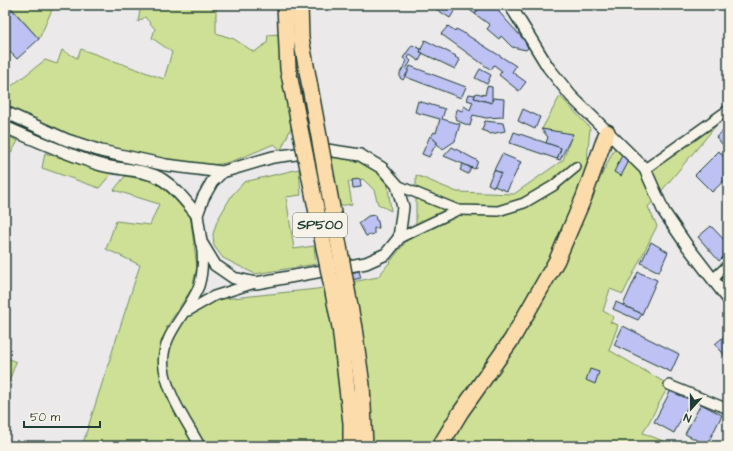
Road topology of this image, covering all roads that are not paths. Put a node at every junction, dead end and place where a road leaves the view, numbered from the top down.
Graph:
1 (285, 5) edge
2 (300, 5) edge
3 (510, 5) edge
4 (728, 110) edge
5 (5, 112) edge
6 (5, 127) edge
7 (607, 132) junction
8 (576, 166) dead end
9 (645, 169) junction
10 (222, 172) junction
11 (396, 185) junction
12 (458, 210) junction
13 (197, 215) junction
14 (400, 238) junction
15 (201, 242) junction
16 (728, 265) edge
17 (713, 280) junction
18 (256, 283) junction
19 (728, 299) edge
20 (182, 315) junction
21 (669, 384) dead end
22 (728, 409) edge
23 (200, 446) edge
24 (351, 446) edge
25 (365, 446) edge
26 (440, 446) edge

1 - 24 highway, SP500, bridge
2 - 25 highway, SP500, bridge
3 - 7 street
4 - 9 street
5 - 10 street
6 - 13 street
7 - 9 street
7 - 26 highway
8 - 12 street
9 - 17 street
10 - 11 street
10 - 13 street
11 - 12 street
11 - 14 street
12 - 14 street
13 - 15 street
14 - 18 street
15 - 18 street
15 - 20 street
16 - 17 street
17 - 19 street
18 - 20 street
20 - 23 street
21 - 22 street

